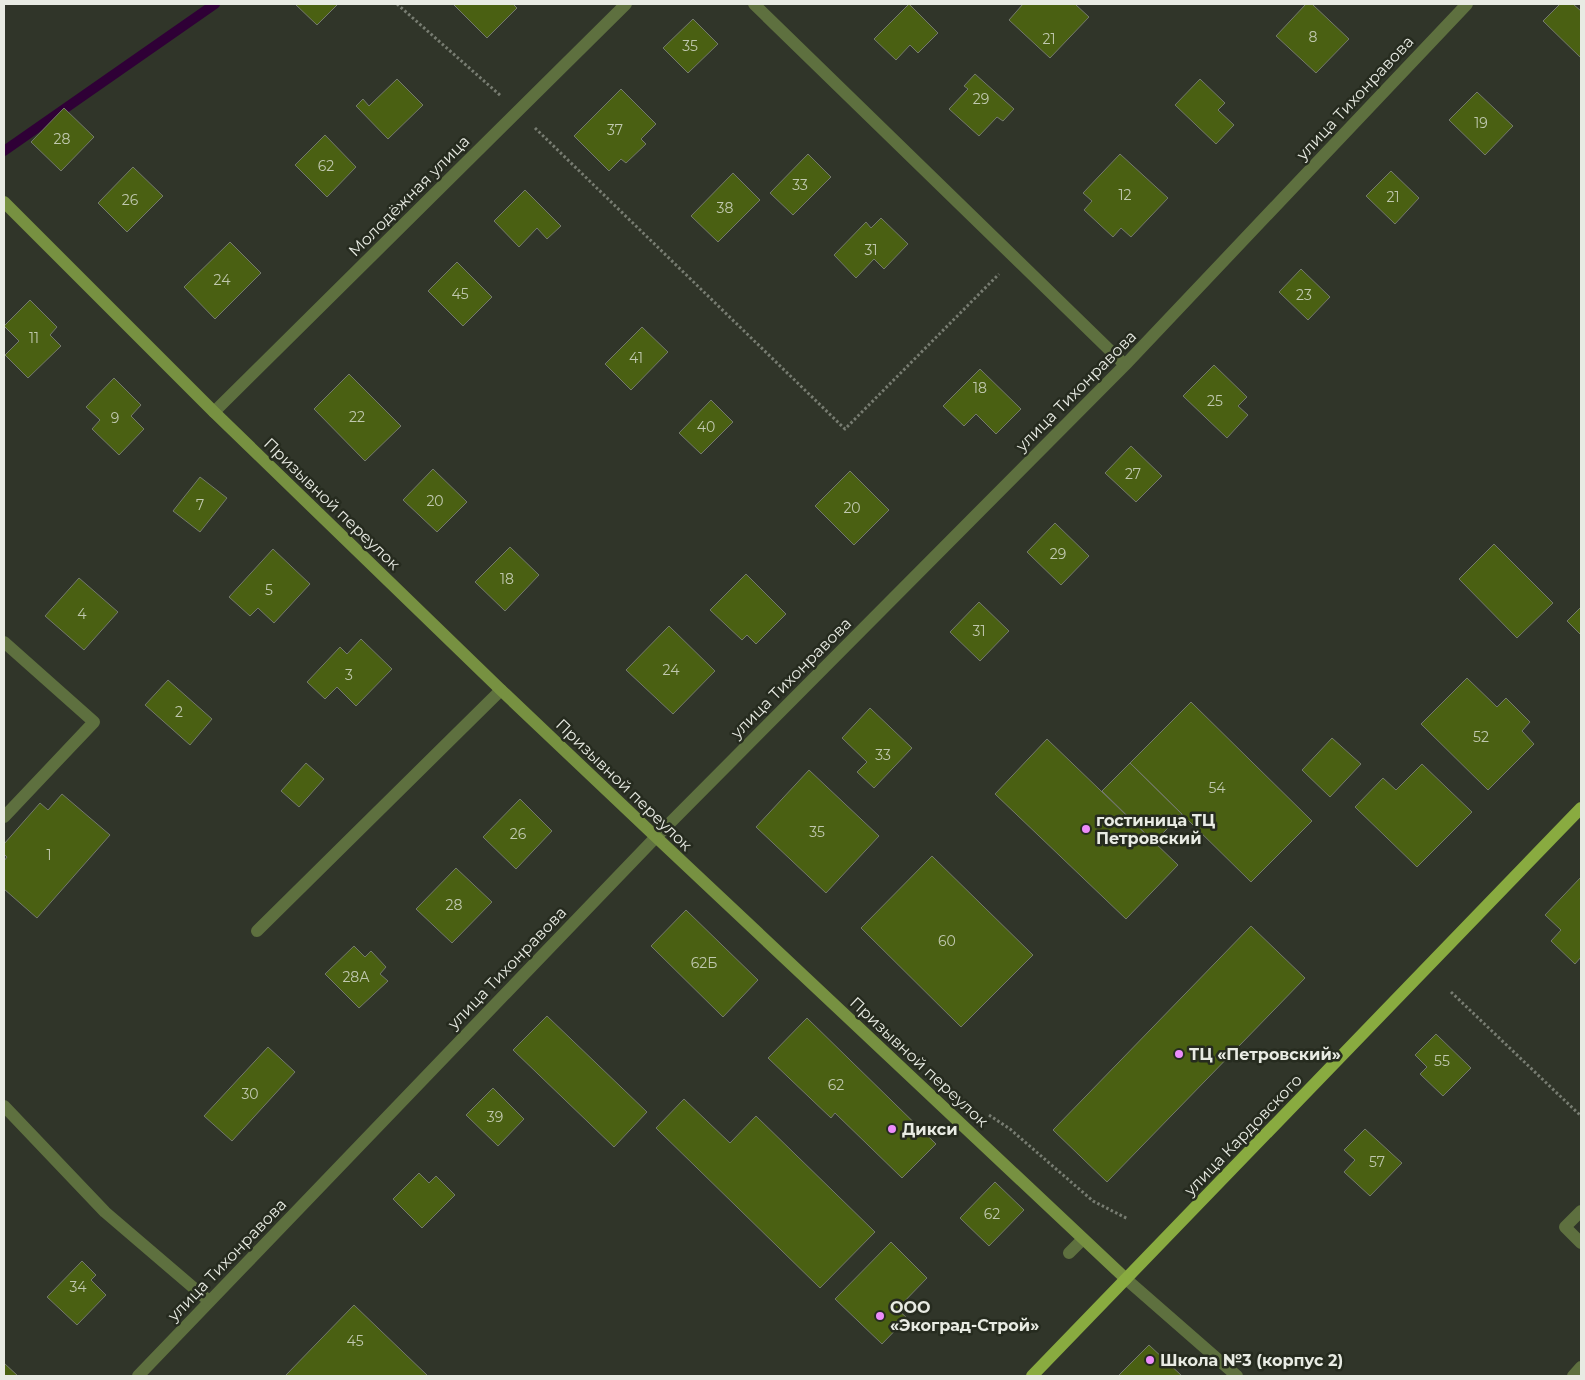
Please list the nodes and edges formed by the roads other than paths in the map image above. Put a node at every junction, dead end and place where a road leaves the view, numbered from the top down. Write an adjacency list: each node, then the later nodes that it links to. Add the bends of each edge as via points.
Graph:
1 (626, 4): 6 (street, Молодёжная улица)
2 (754, 4): 5 (street)
3 (1467, 4): 5 (street, улица Тихонравова)
4 (4, 202): 6 (street, Призывной переулок)
5 (1125, 365): 11 (street, улица Тихонравова)
6 (214, 412): 8 (street, Призывной переулок)
7 (4, 642): 10 (street, via 94,722)
8 (501, 690): 11 (street, Призывной переулок); 12 (street)
9 (1581, 808): 18 (main road, улица Кардовского)
10 (4, 817)
11 (656, 837): 15 (street, Призывной переулок); 19 (street, улица Тихонравова)
12 (257, 931)
13 (4, 1106): 19 (street, via 105,1212)
14 (1581, 1211): 16 (street, via 1565,1227)
15 (1083, 1239): 17 (street); 18 (street, Призывной переулок)
16 (1581, 1243)
17 (1069, 1253)
18 (1126, 1279): 22 (main road, улица Кардовского); 23 (street, Призывной переулок)
19 (209, 1301): 21 (street, улица Тихонравова)
20 (1581, 1367): 24 (street)
21 (138, 1376)
22 (1032, 1376)
23 (1237, 1376)
24 (1573, 1376)

